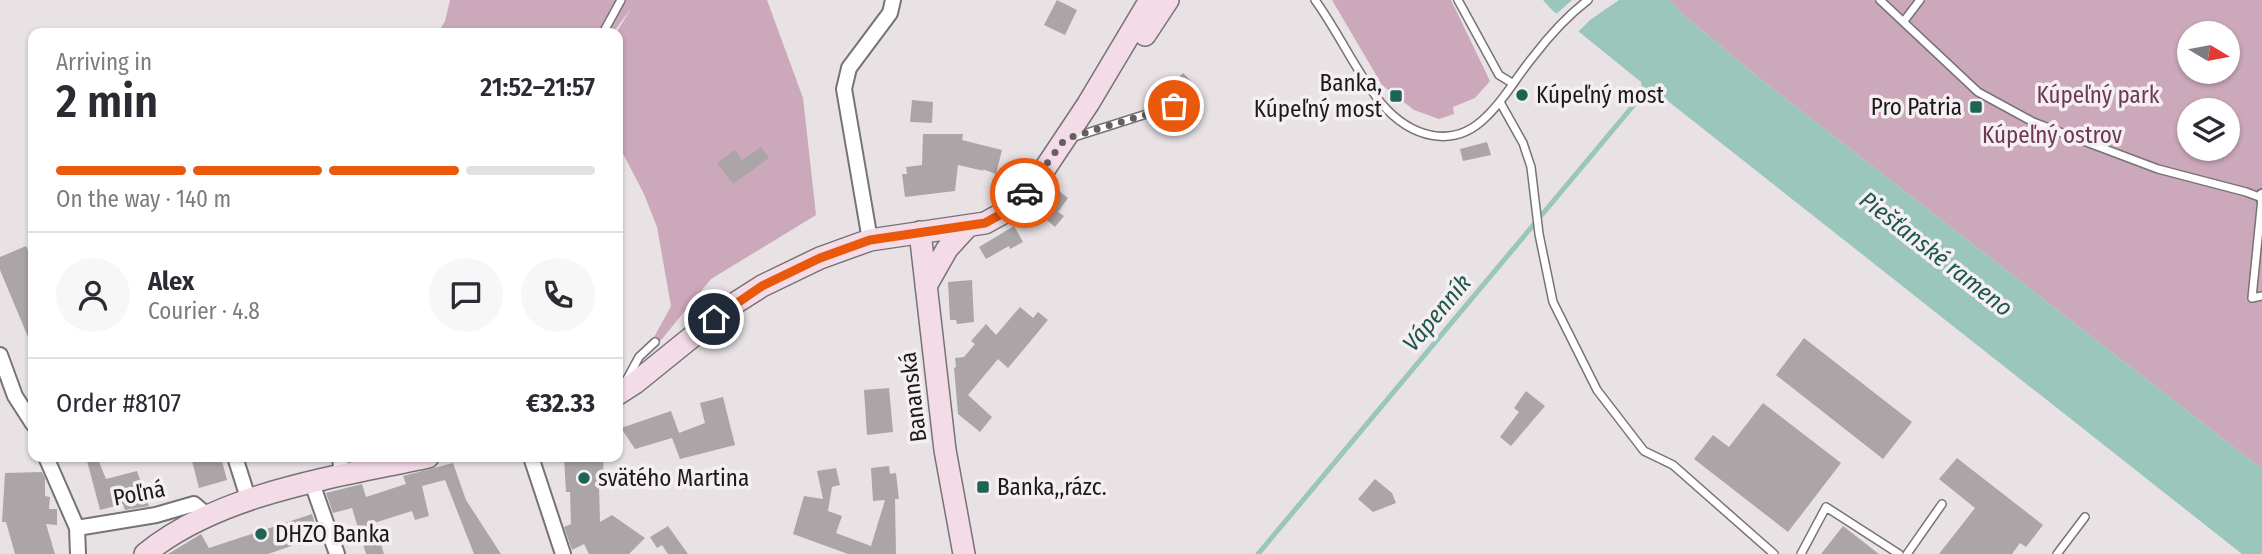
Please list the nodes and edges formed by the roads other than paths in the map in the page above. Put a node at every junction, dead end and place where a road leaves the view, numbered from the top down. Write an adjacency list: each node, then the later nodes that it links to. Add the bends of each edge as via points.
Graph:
1 (621, 0): 11 (lane)
2 (893, 0): 20 (street, via 890,13 849,68 844,89)
3 (1150, 0): 15 (main road)
4 (1168, 0): 15 (main road, via 1132,54)
5 (1315, 0): 14 (lane, via 1381,102 1411,129 1430,135 1459,134 1485,119)
6 (1458, 0): 12 (lane, via 1499,75)
7 (1588, 0): 12 (lane)
8 (1881, 0): 10 (lane)
9 (1920, 0): 10 (lane)
10 (1904, 21): 17 (lane, via 1978,92 2033,122 2158,169)
11 (606, 28)
12 (1512, 83): 14 (lane)
13 (1197, 98): 16 (lane)
14 (1500, 102): 44 (lane, via 1531,167 1553,302 1597,390 1644,451 1673,465)
15 (1088, 104): 16 (main road)
16 (1065, 139): 18 (main road, via 1040,176 1005,212)
17 (2262, 197): 22 (lane, via 2252,298)
18 (968, 226): 19 (main road); 21 (main road, via 947,249)
19 (920, 232): 20 (main road); 21 (main road, Bananská)
20 (870, 240): 26 (main road, via 762,286)
21 (926, 286): 43 (main road, Bananská, via 945,450)
22 (2262, 296)
23 (654, 342): 25 (lane)
24 (0, 355): 27 (street)
25 (623, 385)
26 (623, 391)
27 (28, 416)
28 (48, 462): 38 (street)
29 (237, 462): 34 (street)
30 (380, 462): 32 (main road)
31 (533, 462): 39 (street)
32 (341, 466): 33 (main road)
33 (312, 483): 34 (main road); 42 (street)
34 (249, 502): 36 (main road)
35 (1942, 504): 47 (lane)
36 (207, 514): 38 (street, Poľná, via 194,504); 41 (main road)
37 (2085, 517): 48 (lane)
38 (77, 528): 40 (street)
39 (560, 553)
40 (78, 554)
41 (145, 554)
42 (337, 554)
43 (964, 554)
44 (1774, 554)
45 (1801, 554): 46 (lane, via 1826,507)
46 (1899, 554)
47 (1907, 554)
48 (2057, 554)

